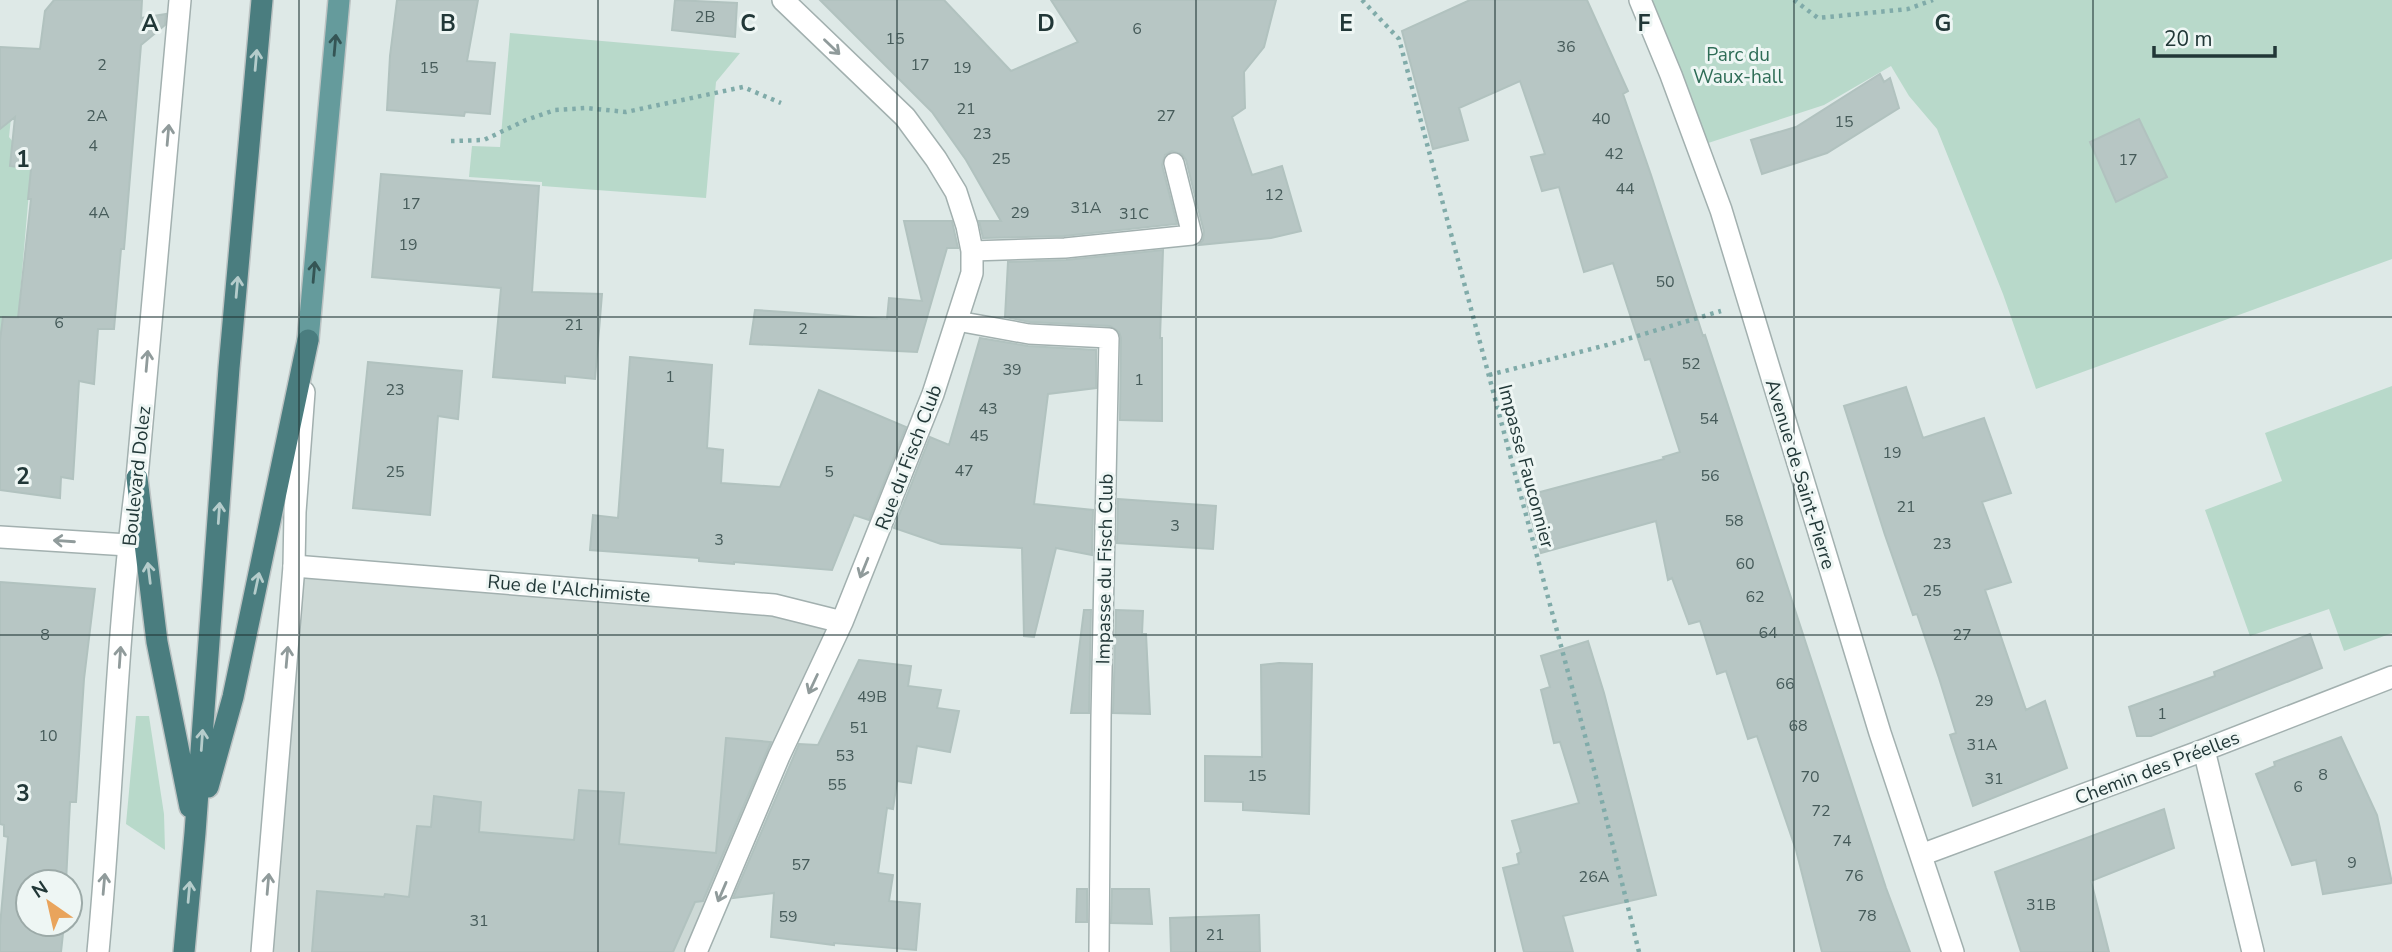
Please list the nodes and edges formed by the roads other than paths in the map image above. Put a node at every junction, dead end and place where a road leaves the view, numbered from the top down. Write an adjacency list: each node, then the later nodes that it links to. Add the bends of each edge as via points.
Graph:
1 (180, 0): 10 (street, Boulevard Dolez, one-way to 1)
2 (262, 0): 17 (highway, one-way to 2)
3 (339, 0): 9 (main road, one-way to 3)
4 (783, 0): 7 (street, Rue du Fisch Club, one-way to 7, via 905,117 956,192)
5 (1640, 0): 18 (street, Avenue de Saint-Pierre, via 1699,146)
6 (1174, 163): 7 (lane, via 1192,235 1065,248)
7 (972, 251): 8 (street, Rue du Fisch Club, via 972,273)
8 (957, 321): 14 (street, Rue du Fisch Club, one-way to 14, via 933,394); 23 (lane, Impasse du Fisch Club, via 1029,334 1109,338)
9 (308, 340): 13 (street); 17 (highway, one-way to 9, via 233,697)
10 (137, 478): 12 (street, Boulevard Dolez); 17 (highway, one-way to 10, via 157,642)
11 (0, 537): 12 (street, one-way to 11)
12 (128, 545): 19 (street, Boulevard Dolez, one-way to 12)
13 (294, 566): 14 (street, Rue de l'Alchimiste, via 774,605); 21 (street, one-way to 13)
14 (842, 622): 22 (street, Rue du Fisch Club, one-way to 22)
15 (2392, 677): 16 (street, Chemin des Préelles)
16 (2204, 750): 18 (street, Chemin des Préelles); 25 (street)
17 (195, 833): 20 (highway, one-way to 17)
18 (1921, 855): 24 (street, Avenue de Saint-Pierre)
19 (98, 952)
20 (184, 952)
21 (262, 952)
22 (696, 952)
23 (1100, 952)
24 (1953, 952)
25 (2253, 952)

